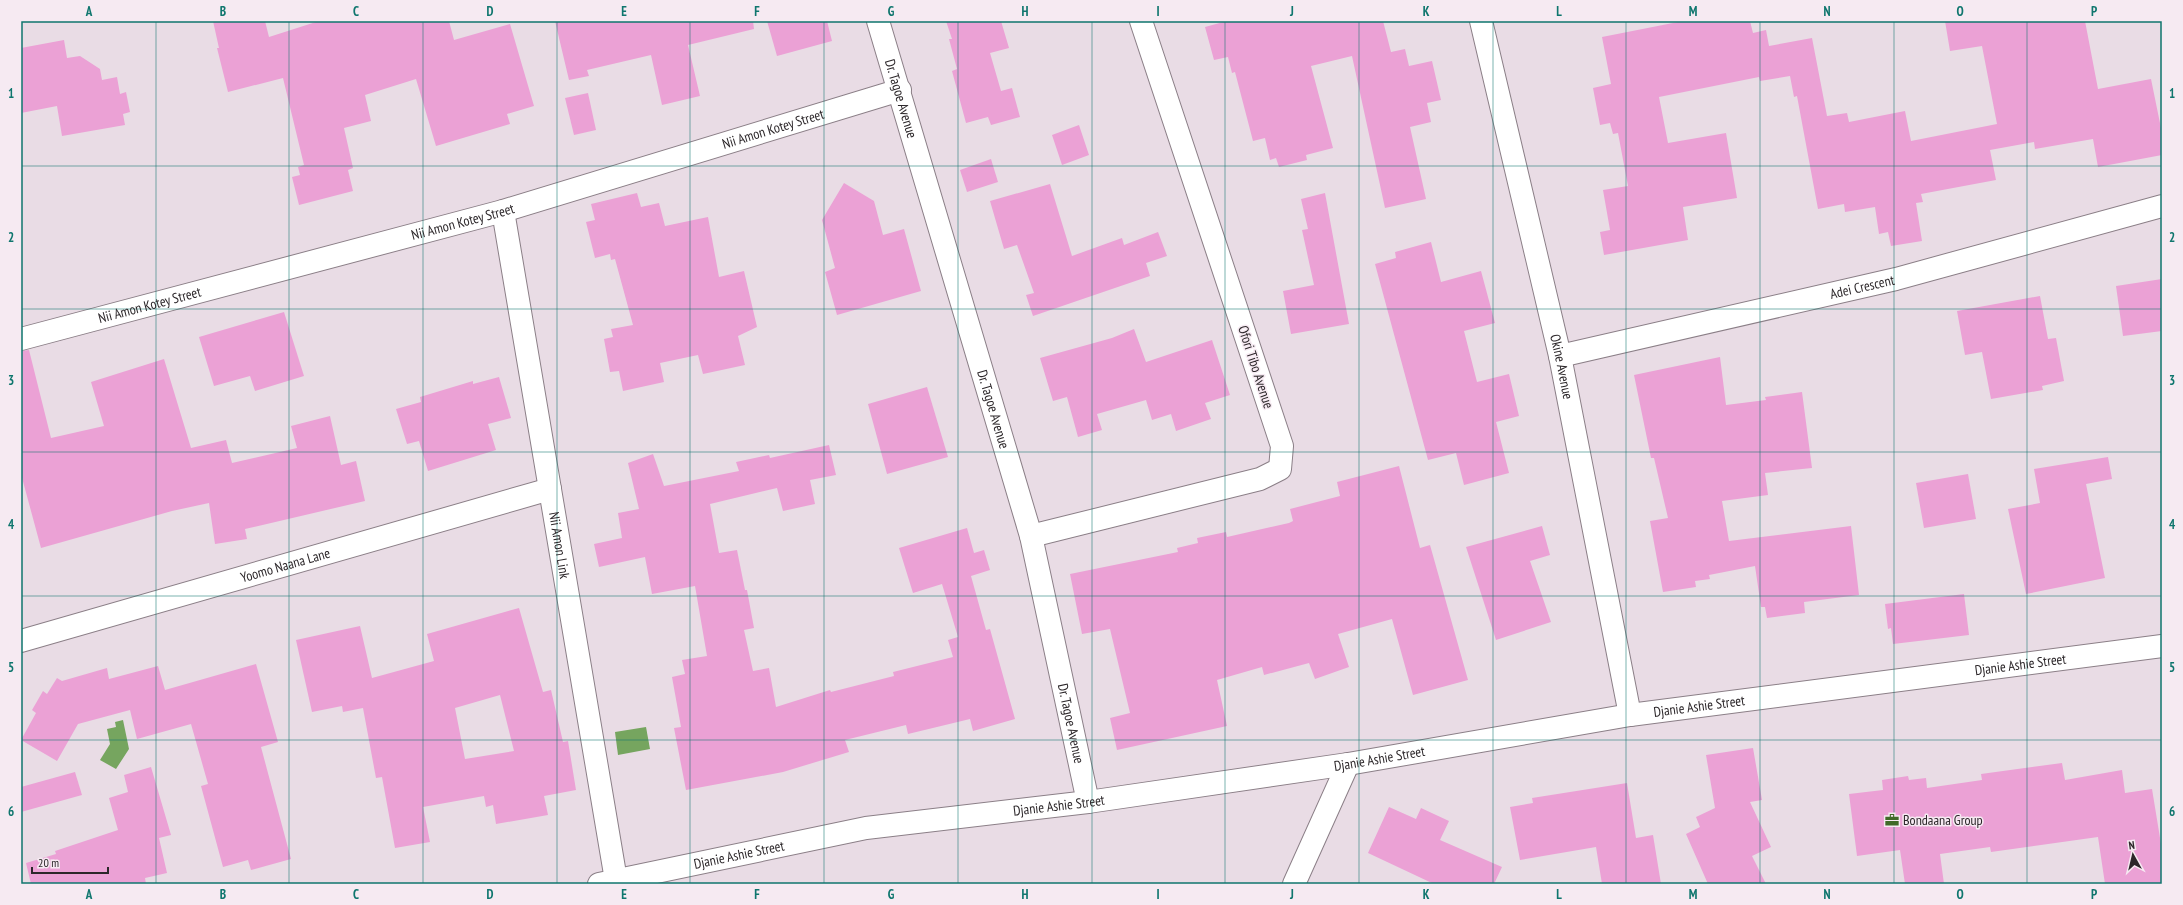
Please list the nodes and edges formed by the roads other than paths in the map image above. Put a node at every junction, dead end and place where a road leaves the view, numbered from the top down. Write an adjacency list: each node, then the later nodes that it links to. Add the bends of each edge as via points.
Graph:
1 (878, 21): 4 (street, Dr. Tagoe Avenue)
2 (1141, 21): 10 (street, Ofori Tibo Avenue, via 1282,446 1280,469 1260,479)
3 (1481, 21): 8 (street, Okine Avenue)
4 (900, 90): 6 (street, Nii Amon Kotey Street); 10 (street, Dr. Tagoe Avenue)
5 (2162, 206): 8 (street, Adei Crescent, via 1896,279)
6 (503, 211): 7 (street, Nii Amon Kotey Street); 9 (street, Nii Amon Link)
7 (21, 339)
8 (1560, 356): 13 (street, Okine Avenue)
9 (550, 489): 11 (street, Yoomo Naana Lane); 16 (street, Nii Amon Link)
10 (1031, 536): 15 (street, Dr. Tagoe Avenue)
11 (21, 642)
12 (2162, 646): 13 (street, Djanie Ashie Street)
13 (1630, 715): 14 (street, Djanie Ashie Street)
14 (1348, 764): 15 (street, Djanie Ashie Street); 17 (street)
15 (1088, 802): 16 (street, Djanie Ashie Street, via 866,828)
16 (607, 882)
17 (1294, 884)

